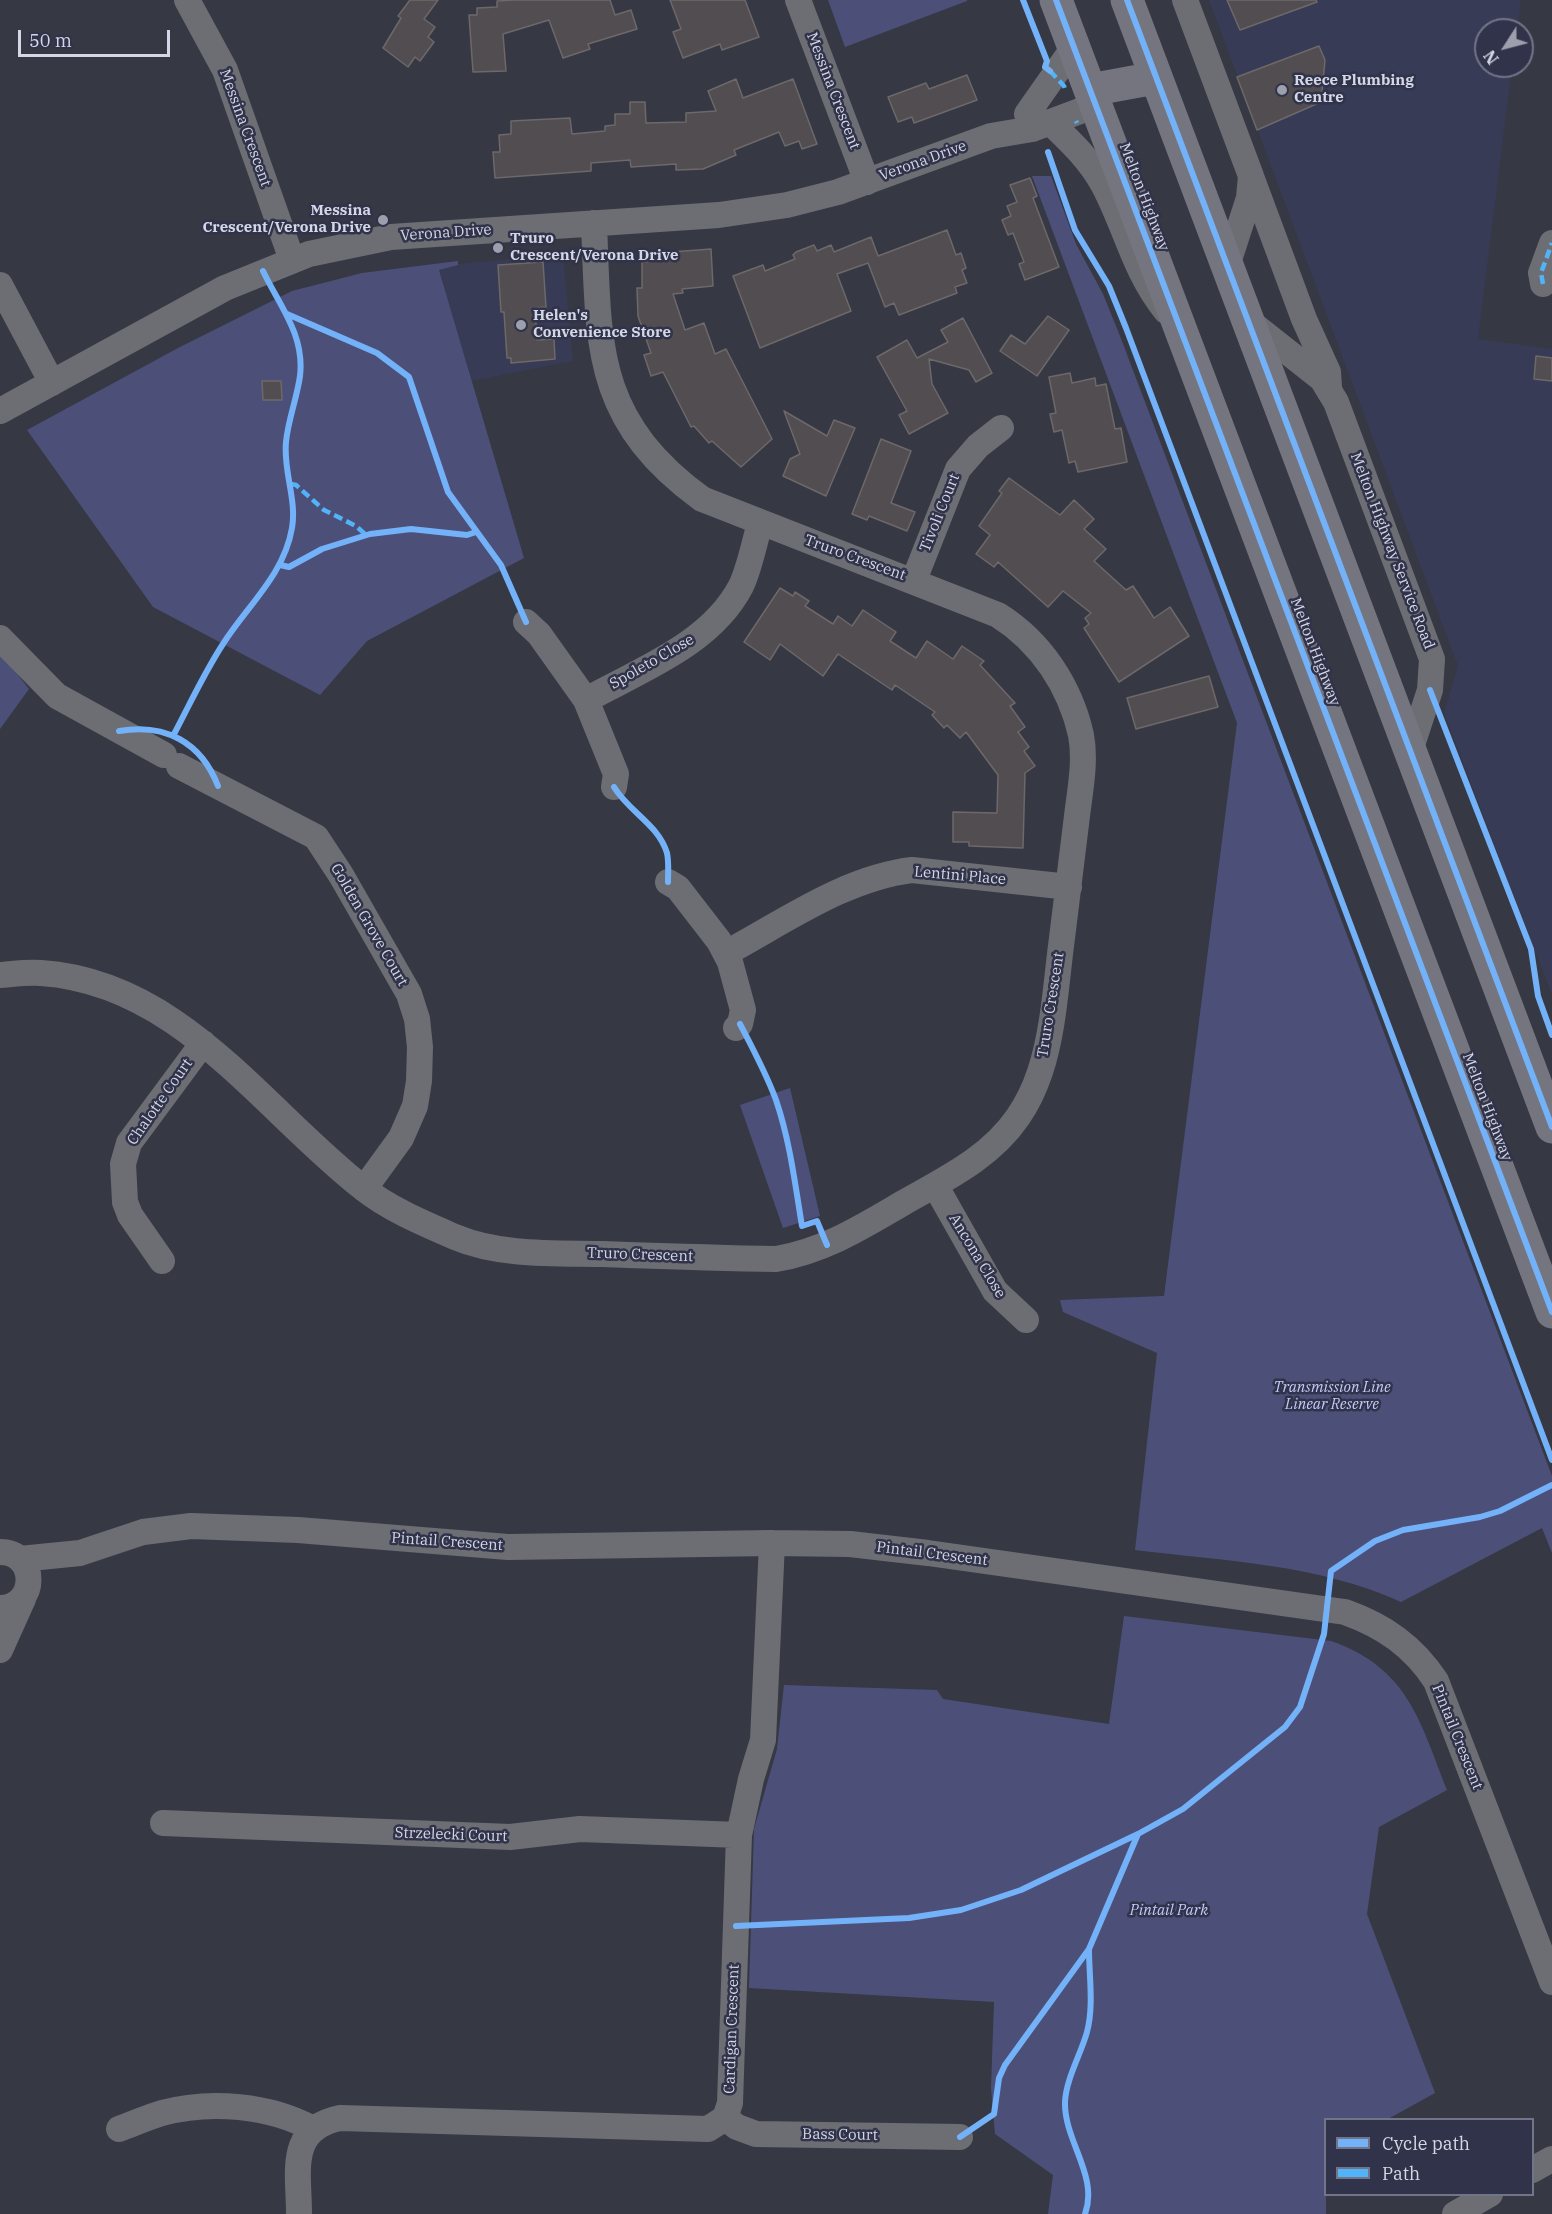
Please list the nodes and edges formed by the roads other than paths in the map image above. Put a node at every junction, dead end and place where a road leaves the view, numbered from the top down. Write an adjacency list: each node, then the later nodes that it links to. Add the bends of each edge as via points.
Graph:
1 (188, 0): 14 (street, Messina Crescent, via 225,70)
2 (798, 0): 11 (street, Messina Crescent)
3 (1056, 0): 6 (highway, Melton Highway)
4 (1127, 0): 7 (highway)
5 (1185, 0): 10 (street, Melton Highway Service Road)
6 (1074, 47): 8 (highway, Melton Highway); 9 (street)
7 (1155, 78): 8 (highway); 15 (highway)
8 (1093, 98): 9 (street, Verona Drive); 19 (highway, Melton Highway)
9 (1039, 118): 11 (street, Verona Drive); 19 (street, via 1071,142 1103,184 1140,274)
10 (1251, 176): 15 (street, Melton Highway Service Road, via 1249,198); 21 (street, Melton Highway Service Road, via 1328,372)
11 (867, 182): 12 (street, Verona Drive, via 756,211)
12 (594, 223): 14 (street, Verona Drive, via 391,237); 24 (street, Truro Crescent, via 599,334 607,373 627,423 653,459 680,483 702,499)
13 (1552, 243): 16 (street, via 1541,273)
14 (292, 260): 20 (street, Verona Drive, via 211,295)
15 (1227, 266): 18 (highway)
16 (1543, 284)
17 (0, 285): 20 (street)
18 (1246, 319): 21 (street, Melton Highway Service Road); 29 (highway)
19 (1182, 333): 41 (highway, Melton Highway)
20 (52, 382): 22 (street, Verona Drive)
21 (1329, 387): 29 (street, Melton Highway Service Road, via 1432,658 1430,690)
22 (0, 411)
23 (1001, 428): 25 (street, Tivoli Court, via 958,469)
24 (760, 524): 25 (street, Truro Crescent); 28 (street, Spoleto Close, via 741,586 712,624 686,645)
25 (914, 580): 32 (street, Truro Crescent, via 998,615 1040,651 1058,675 1077,718 1083,766)
26 (525, 622): 28 (street, via 539,634)
27 (0, 638): 39 (street, Golden Grove Court, via 57,696 308,832 322,845 403,981 420,1032 419,1081 410,1118 401,1138)
28 (586, 700): 30 (street, via 616,774)
29 (1410, 751): 37 (highway)
30 (614, 787)
31 (669, 882): 33 (street, via 678,888)
32 (1069, 887): 33 (street, Lentini Place, via 912,870 897,872 850,887); 38 (street, Truro Crescent, via 1047,1042 1029,1098 994,1147)
33 (726, 953): 35 (street, via 743,1010)
34 (0, 975): 36 (street, Truro Crescent, via 39,973 114,989 160,1011)
35 (736, 1028)
36 (203, 1043): 39 (street, Truro Crescent); 40 (street, Chalotte Court, via 129,1143 123,1164 125,1202 130,1215)
37 (1552, 1127)
38 (935, 1185): 39 (street, Truro Crescent, via 839,1240 776,1259 500,1249 439,1230); 42 (street, Ancona Close, via 995,1291)
39 (364, 1189)
40 (162, 1261)
41 (1552, 1312)
42 (1028, 1322)
43 (772, 1543): 45 (street, Pintail Crescent, via 508,1547 200,1526 143,1532); 49 (street, Cardigan Crescent, via 763,1740); 50 (street, Pintail Crescent, via 886,1547 1269,1600 1345,1612 1385,1630 1426,1666 1446,1701)
44 (8, 1552): 45 (street, Pintail Crescent); 46 (street, via 29,1573)
45 (80, 1553): 46 (street, Pintail Crescent)
46 (17, 1599): 47 (street)
47 (0, 1650)
48 (163, 1823): 49 (street, Strzelecki Court, via 510,1837 580,1829)
49 (739, 1835): 51 (street, Cardigan Crescent, via 730,2103)
50 (1552, 1982)
51 (725, 2118): 53 (street, via 708,2129 340,2118); 54 (street, Bass Court, via 756,2134)
52 (119, 2129): 53 (street, via 164,2113 205,2107 282,2114)
53 (313, 2129): 58 (street, via 299,2149)
54 (960, 2137)
55 (1552, 2159): 56 (street)
56 (1534, 2169)
57 (1486, 2196): 59 (street)
58 (299, 2214)
59 (1455, 2214)

